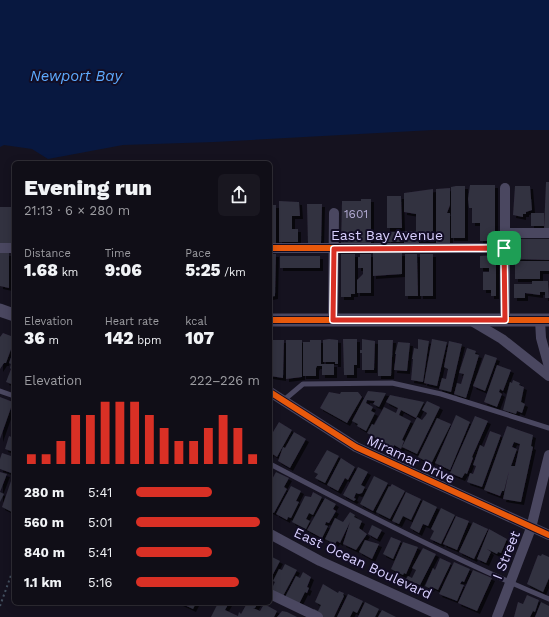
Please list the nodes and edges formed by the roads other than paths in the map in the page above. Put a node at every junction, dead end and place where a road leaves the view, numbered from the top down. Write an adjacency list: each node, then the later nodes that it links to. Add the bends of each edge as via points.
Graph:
1 (505, 188): 4 (street)
2 (334, 213): 9 (street)
3 (549, 232): 4 (street)
4 (504, 233): 8 (street)
5 (0, 248): 6 (street)
6 (12, 248)
7 (272, 248): 9 (street, East Bay Avenue)
8 (504, 248): 9 (street, East Bay Avenue); 15 (street)
9 (334, 249): 13 (street)
10 (0, 310): 11 (street)
11 (12, 314)
12 (272, 320): 13 (street)
13 (333, 320): 14 (street)
14 (470, 320): 15 (street); 18 (street, via 502,338)
15 (505, 320): 16 (street)
16 (545, 320): 17 (street, via 540,338)
17 (549, 367)
18 (549, 376)
19 (0, 391): 21 (lane)
20 (272, 393): 22 (street, Miramar Drive)
21 (12, 395)
22 (284, 400): 23 (lane, via 303,384 392,383 441,394); 27 (street, Miramar Drive, via 356,447)
23 (549, 428)
24 (549, 455): 26 (street, I Street)
25 (272, 465): 30 (lane, via 380,522)
26 (546, 477): 27 (street, I Street)
27 (532, 528): 29 (street, Miramar Drive); 30 (street, I Street)
28 (272, 535): 34 (street, East Ocean Boulevard, via 320,561)
29 (549, 535)
30 (510, 583): 32 (lane); 35 (street, I Street)
31 (272, 595): 33 (street)
32 (549, 599)
33 (318, 617)
34 (444, 617)
35 (497, 617)

